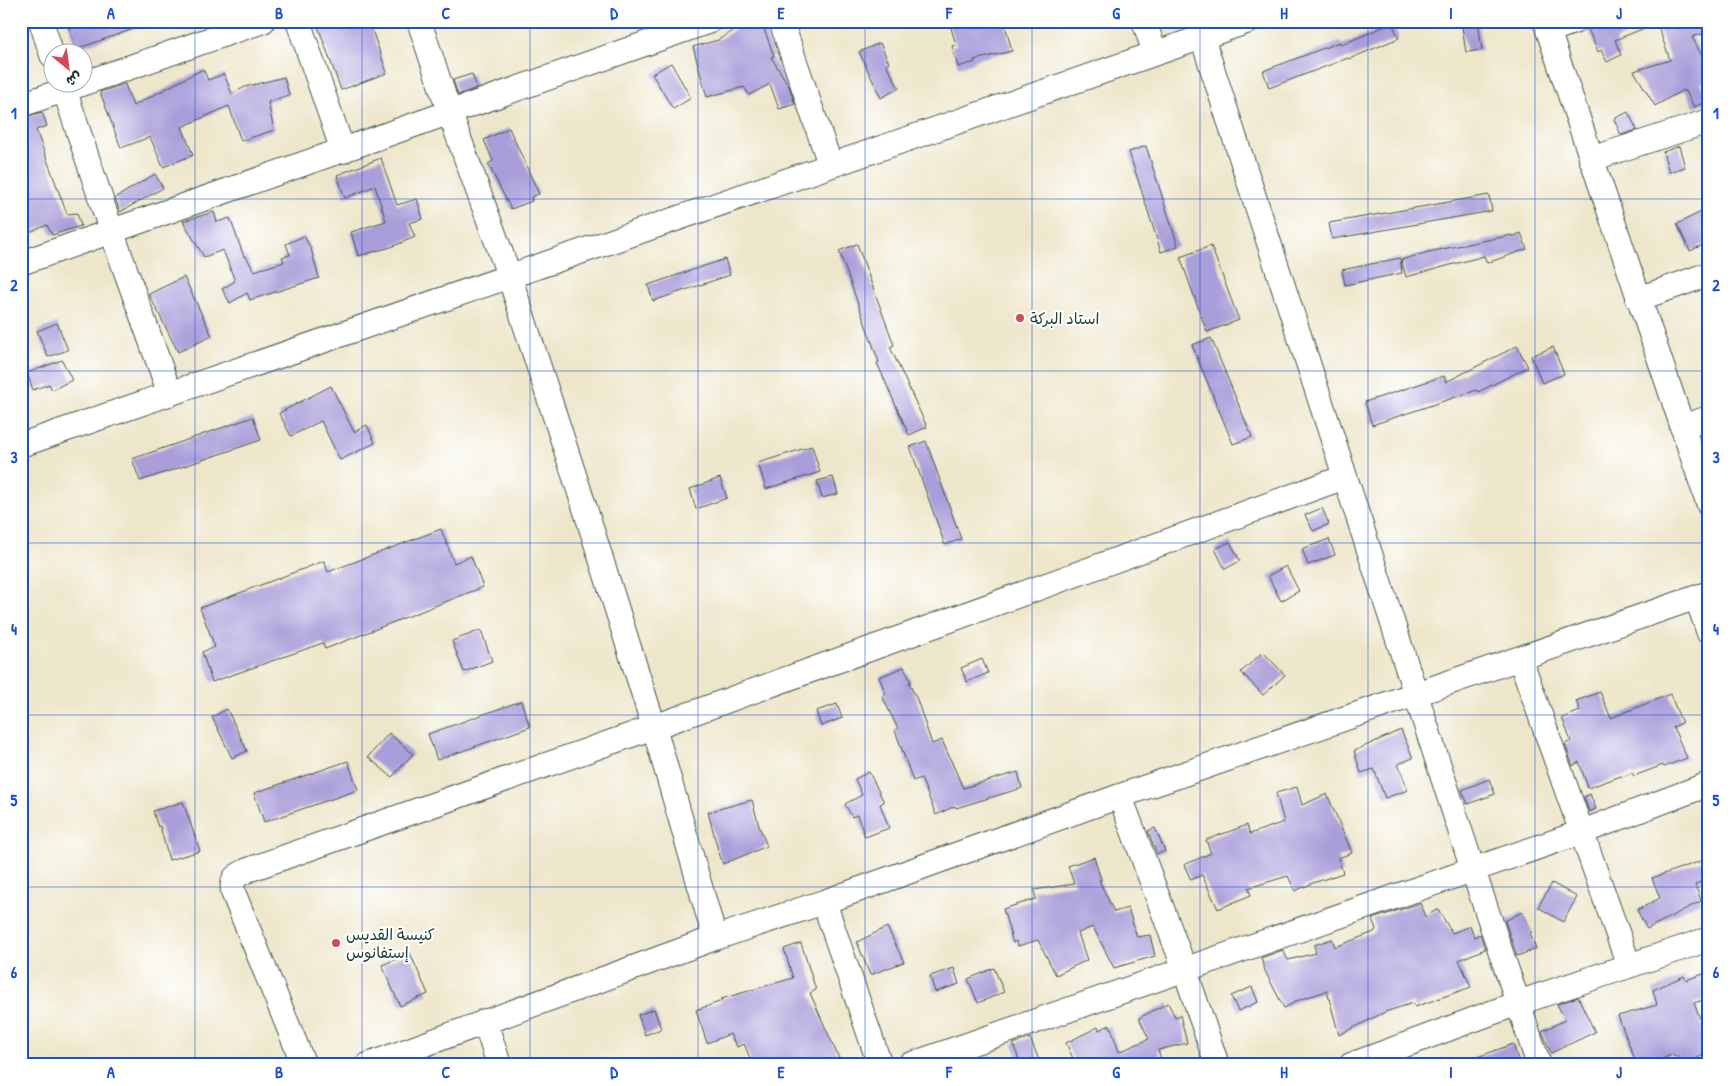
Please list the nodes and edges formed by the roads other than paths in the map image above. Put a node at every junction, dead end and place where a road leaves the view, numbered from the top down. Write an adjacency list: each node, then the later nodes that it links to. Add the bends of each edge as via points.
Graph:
1 (41, 21): 12 (street)
2 (263, 21): 14 (street)
3 (298, 21): 20 (street)
4 (419, 21): 18 (street)
5 (710, 21): 18 (street)
6 (781, 21): 22 (street)
7 (1144, 21): 13 (street)
8 (1249, 21): 11 (street)
9 (1576, 21): 10 (street)
10 (1546, 26): 21 (street)
11 (1202, 37): 13 (street); 32 (street)
12 (48, 42)
13 (1155, 53): 22 (street)
14 (92, 77)
15 (50, 92): 17 (street)
16 (65, 92): 23 (street)
17 (21, 105)
18 (450, 114): 20 (street); 26 (street)
19 (1709, 121): 21 (street)
20 (343, 151): 23 (street)
21 (1591, 159): 27 (street)
22 (830, 164): 26 (street)
23 (111, 230): 24 (street); 28 (street)
24 (21, 263)
25 (1709, 274): 27 (street)
26 (508, 276): 28 (street); 38 (street)
27 (1638, 299): 30 (street)
28 (170, 394): 31 (street)
29 (1709, 418): 30 (street)
30 (1682, 427): 33 (street)
31 (21, 445)
32 (1345, 477): 37 (street); 38 (street)
33 (1709, 505)
34 (1703, 596): 35 (street); 36 (street)
35 (1709, 633)
36 (1520, 658): 37 (street); 41 (street)
37 (1416, 693): 40 (street); 42 (street)
38 (654, 727): 44 (street); 50 (street, via 235,877 233,892)
39 (1709, 784): 41 (street)
40 (1120, 796): 43 (street); 47 (street)
41 (1582, 832): 42 (street); 46 (street)
42 (1473, 870): 47 (street); 48 (street)
43 (824, 902): 44 (street); 53 (street)
44 (715, 938): 49 (street)
45 (1709, 940): 46 (street)
46 (1629, 966): 48 (street)
47 (1185, 970): 54 (street); 55 (street)
48 (1518, 1003): 56 (street); 57 (street)
49 (485, 1021): 51 (street); 52 (street)
50 (304, 1065)
51 (368, 1065)
52 (499, 1065)
53 (880, 1065)
54 (909, 1065)
55 (1217, 1065)
56 (1351, 1065)
57 (1539, 1065)

